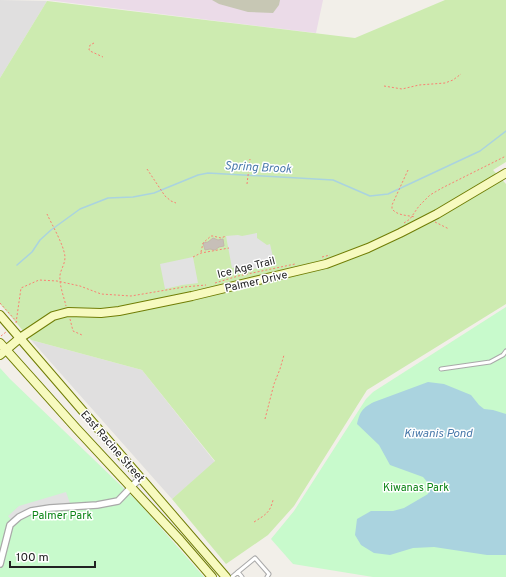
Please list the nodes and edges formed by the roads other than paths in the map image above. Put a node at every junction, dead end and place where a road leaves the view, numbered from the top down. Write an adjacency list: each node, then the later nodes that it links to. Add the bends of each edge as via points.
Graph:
1 (506, 173): 3 (main road, Palmer Drive, via 400,233 326,264 119,312 68,312 53,316)
2 (0, 315): 3 (main road, East Racine Street, via 14,325)
3 (20, 338): 6 (main road, Palmer Drive); 8 (main road, East Racine Street)
4 (0, 343): 6 (main road, East Racine Street)
5 (506, 350): 7 (lane, via 503,355 490,362)
6 (3, 352): 9 (main road, East Racine Street)
7 (441, 369)
8 (140, 478): 9 (street); 13 (main road, East Racine Street)
9 (132, 487): 10 (street, via 118,501 31,511 18,517 10,525); 12 (main road, East Racine Street)
10 (0, 564)
11 (238, 572): 14 (lane); 15 (lane); 16 (lane, via 255,558 269,574)
12 (212, 577)
13 (226, 577)
14 (232, 577)
15 (242, 577)
16 (267, 577)

